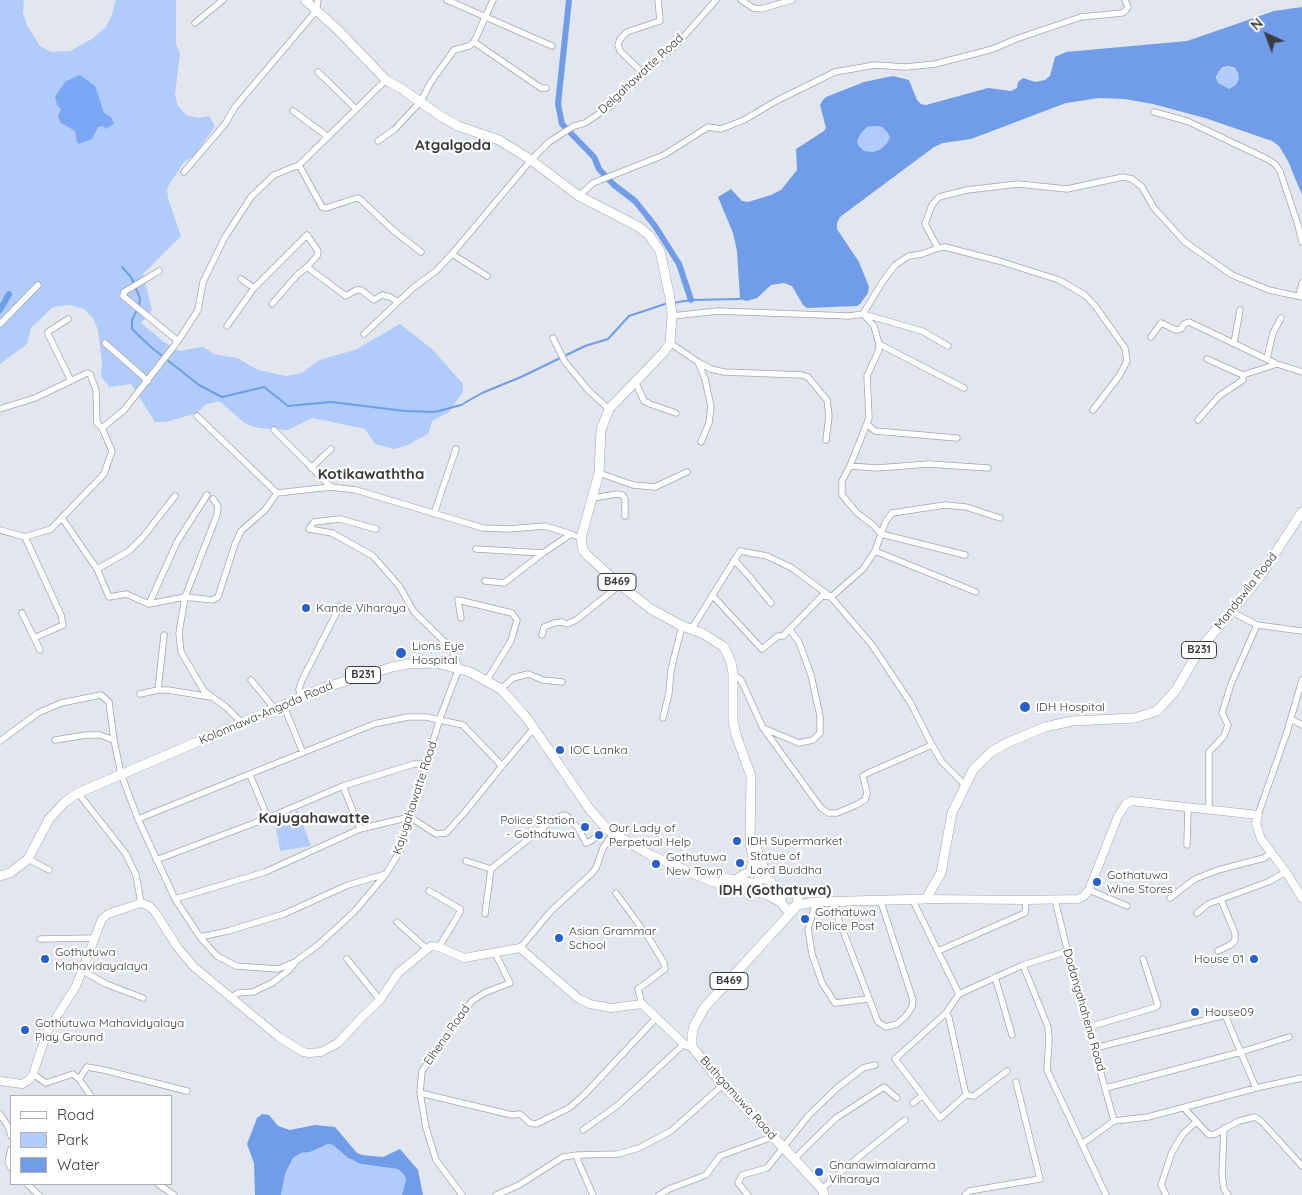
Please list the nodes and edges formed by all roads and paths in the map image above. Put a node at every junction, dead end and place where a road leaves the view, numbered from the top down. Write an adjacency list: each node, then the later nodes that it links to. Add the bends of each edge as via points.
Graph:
1 (223, 0): 13 (street)
2 (305, 0): 11 (main road)
3 (318, 0): 11 (street)
4 (448, 0): 12 (street)
5 (493, 0): 12 (street)
6 (658, 0): 17 (street, via 660,21 627,32 618,45 620,51)
7 (716, 0): 17 (street, Delgahawatte Road, via 678,43)
8 (741, 0): 9 (street, via 761,9)
9 (792, 0)
10 (1125, 0): 29 (street, via 1128,7 1122,13 1081,17 993,49 935,64 905,67 874,65 834,72 744,120 722,129 708,127 664,156 593,184)
11 (316, 11): 18 (main road); 28 (street)
12 (485, 16): 14 (street); 15 (street)
13 (195, 23)
14 (474, 42): 19 (street, via 541,88); 20 (street, via 454,50)
15 (552, 46)
16 (318, 72): 21 (street)
17 (643, 73): 26 (street, Delgahawatte Road, via 612,104 585,124 574,126 549,142)
18 (386, 80): 20 (main road); 21 (street)
19 (546, 88)
20 (421, 101): 25 (street, via 395,129); 26 (main road, via 458,126 499,140)
21 (356, 109): 24 (street)
22 (293, 110): 24 (street)
23 (1154, 112): 30 (street, via 1187,121 1274,164 1280,171)
24 (327, 136): 27 (street)
25 (378, 141)
26 (531, 160): 29 (main road); 33 (street, Delgahawatte Road)
27 (298, 165): 32 (street, via 322,207 360,199); 54 (street, via 274,175 241,211 203,282 198,310)
28 (184, 172)
29 (580, 196): 44 (main road, via 649,235 660,251)
30 (1302, 242)
31 (938, 248): 41 (street, via 925,224 939,196 1018,184 1067,189 1123,177 1142,187 1154,208 1185,242 1232,275 1269,290); 46 (street, via 909,256 895,265); 72 (street, via 954,249 1059,280 1096,306 1125,348 1127,361)
32 (421, 252)
33 (452, 254): 36 (street); 42 (street, Delgahawatte Road)
34 (307, 267): 40 (street, via 318,256 318,251 307,235); 42 (street, via 346,296 361,290 374,300 382,295); 43 (street)
35 (159, 271): 54 (street, via 124,292 123,296)
36 (487, 276)
37 (241, 279): 40 (street)
38 (1302, 283): 41 (street)
39 (38, 286): 49 (street)
40 (254, 288): 50 (street)
41 (1301, 296)
42 (398, 302): 51 (street, Delgahawatte Road)
43 (272, 304)
44 (671, 307): 46 (street, via 849,316); 56 (main road)
45 (1240, 310): 57 (street)
46 (864, 314): 58 (street, via 874,326); 59 (street, via 922,331)
47 (1281, 318): 60 (street)
48 (68, 319): 66 (street, via 48,334)
49 (0, 324)
50 (227, 326)
51 (364, 334)
52 (1151, 336): 57 (street, via 1160,323 1176,330 1189,322)
53 (553, 338): 71 (street, via 565,362)
54 (178, 341): 67 (street)
55 (106, 342): 67 (street)
56 (670, 343): 62 (street); 68 (main road)
57 (1234, 343): 60 (street)
58 (879, 344): 69 (street); 76 (street, via 867,376)
59 (948, 346)
60 (1267, 358): 63 (street)
61 (1207, 359): 65 (street)
62 (698, 362): 80 (street, via 724,372 802,374 808,377 827,400); 81 (street, via 706,379 710,407 709,423)
63 (1277, 364): 64 (street); 65 (street)
64 (1302, 372)
65 (1243, 375): 75 (street, via 1243,380 1219,396)
66 (71, 381): 70 (street, via 35,398); 77 (street, via 90,374 96,390 96,423)
67 (148, 381): 77 (street, via 124,410)
68 (635, 381): 71 (main road); 73 (street, via 644,401)
69 (964, 388)
70 (0, 409)
71 (608, 409): 87 (main road, via 601,430)
72 (1093, 410)
73 (676, 413)
74 (197, 416): 90 (street)
75 (1198, 420)
76 (867, 424): 79 (street, via 875,431); 84 (street)
77 (102, 428): 98 (street, via 112,451 104,474)
78 (274, 430): 85 (street)
79 (957, 438)
80 (826, 440)
81 (702, 442)
82 (331, 449): 85 (street)
83 (456, 449): 96 (street)
84 (850, 466): 86 (street, via 877,468 929,464); 103 (street, via 842,481 842,495)
85 (311, 468): 89 (street)
86 (988, 468)
87 (599, 472): 88 (street, via 633,485 655,487); 93 (main road)
88 (686, 472)
89 (331, 487): 90 (street); 96 (street, via 356,490)
90 (277, 493): 116 (street, via 265,510 241,531 218,597 214,600)
91 (207, 495): 119 (street, via 177,542)
92 (175, 496): 111 (street, via 129,551)
93 (593, 498): 97 (street, via 622,495); 105 (main road)
94 (213, 499): 116 (street, via 218,506 217,515)
95 (1302, 512): 121 (main road, Mandawila Road / B231, via 1259,578)
96 (434, 514): 102 (street, via 483,528 544,526)
97 (625, 516)
98 (62, 518): 104 (street, via 51,529); 111 (street)
99 (1000, 518): 103 (street, via 966,507 945,505 892,513)
100 (376, 529): 132 (street, via 340,519 314,522 309,529 332,533 373,556 400,587 414,612 452,649)
101 (0, 530): 104 (street)
102 (571, 534): 105 (street); 108 (street)
103 (881, 534): 107 (street); 109 (street)
104 (25, 537): 130 (street, via 63,625)
105 (581, 538): 113 (main road, B469, via 586,555)
106 (476, 549): 108 (street)
107 (875, 551): 114 (street); 117 (street, via 863,569)
108 (543, 553): 112 (street, via 504,583)
109 (965, 555)
110 (734, 560): 115 (street); 117 (street, via 740,551 768,556 792,568); 118 (street)
111 (97, 569): 119 (street, via 109,597 126,594)
112 (485, 581)
113 (620, 585): 125 (main road, B469, via 651,609); 128 (street, via 576,620 544,627)
114 (976, 592)
115 (712, 595): 125 (street); 126 (street, via 762,649)
116 (184, 596): 119 (street); 141 (street, via 179,633 181,652 204,692)
117 (831, 597): 126 (street, via 822,596); 155 (street, via 877,653 910,702)
118 (772, 603)
119 (149, 604)
120 (340, 606): 142 (street, via 302,680)
121 (1232, 612): 124 (street); 161 (main road, Mandawila Road / B231, via 1200,649 1176,690 1157,711 1135,718 1072,721 1045,727 991,752 973,770)
122 (22, 613): 130 (street)
123 (461, 618): 135 (street, via 458,600 512,613 517,620 512,641)
124 (1257, 625): 127 (street); 165 (street, via 1222,714 1228,724 1224,736 1209,752)
125 (686, 628): 133 (main road, B469, via 724,647); 146 (street, via 671,670)
126 (790, 630): 151 (street, via 800,642 811,675 820,716 820,733 813,740 799,743)
127 (1302, 631)
128 (542, 635)
129 (164, 636): 139 (street)
130 (34, 638): 131 (street)
131 (40, 650)
132 (459, 668): 135 (main road, Kolonnawa-Angoda Road / B231); 142 (main road, Kolonnawa-Angoda Road / B231, via 436,663 408,664); 145 (street, Kajugahawatte Road)
133 (733, 674): 151 (street, via 741,680); 172 (main road, B469, via 733,721 751,776)
134 (252, 680): 144 (street)
135 (487, 680): 138 (main road, Kolonnawa-Angoda Road / B231)
136 (1302, 680): 147 (street)
137 (562, 682): 138 (street, via 528,674 513,678)
138 (501, 689): 150 (main road, Kolonnawa-Angoda Road / B231)
139 (158, 690): 140 (street); 141 (street)
140 (140, 694)
141 (213, 697): 148 (street)
142 (300, 697): 143 (main road, Kolonnawa-Angoda Road / B231)
143 (283, 704): 144 (main road, Kolonnawa-Angoda Road / B231); 156 (street)
144 (274, 708): 148 (main road, Kolonnawa-Angoda Road / B231)
145 (440, 718): 156 (street, via 408,717 374,724); 157 (street, Kajugahawatte Road); 158 (street, via 463,725)
146 (663, 718)
147 (1291, 719): 149 (street); 166 (street)
148 (241, 722): 159 (main road, Kolonnawa-Angoda Road / B231)
149 (1302, 725)
150 (534, 728): 158 (street); 171 (main road, Kolonnawa-Angoda Road / B231)
151 (763, 728): 155 (street, via 821,808 828,813 837,813 865,800 867,793 863,776)
152 (55, 740): 153 (street, via 86,735)
153 (114, 740): 154 (street, Kajugahawatte Road, via 109,702 101,695 62,703 38,713); 159 (street, Kajugahawatte Road)
154 (0, 741)
155 (932, 745): 161 (street, via 942,762)
156 (303, 753): 160 (street)
157 (427, 764): 162 (street, via 414,764); 167 (street, Kajugahawatte Road)
158 (502, 766): 167 (street, via 446,833 436,834)
159 (121, 774): 163 (main road, Kolonnawa-Angoda Road / B231); 169 (street, Kajugahawatte Road)
160 (250, 775): 168 (street); 169 (street)
161 (964, 785): 197 (main road, Mandawila Road / B231, via 952,813 940,873)
162 (343, 786): 168 (street); 170 (street)
163 (78, 793): 176 (main road, Kolonnawa-Angoda Road / B231, via 49,818); 201 (street, via 126,854 136,875)
164 (1188, 808): 165 (street); 173 (street); 188 (street, via 1131,801 1126,804 1118,816)
165 (1209, 809): 166 (street)
166 (1258, 815): 174 (street, via 1256,823 1261,839)
167 (410, 817): 170 (street); 182 (street, Kajugahawatte Road, via 400,851)
168 (268, 818): 177 (street)
169 (138, 819): 177 (street, Kajugahawatte Road)
170 (360, 829): 194 (street, via 265,872)
171 (609, 831): 179 (street, via 586,843 568,817 555,818); 184 (main road, Kolonnawa-Angoda Road / B231, via 650,855); 215 (street, via 596,868 551,911)
172 (751, 834): 175 (main road, B469); 186 (main road, B469)
173 (1186, 845)
174 (1271, 853): 181 (street); 192 (street, via 1195,879)
175 (753, 858): 185 (street, via 750,871); 187 (main road, B469)
176 (28, 859): 180 (street); 183 (main road, Kolonnawa-Angoda Road / B231)
177 (156, 860): 194 (street, Kajugahawatte Road)
178 (466, 861): 179 (street)
179 (490, 869): 208 (street)
180 (50, 870)
181 (1286, 872): 193 (street); 200 (street)
182 (386, 874): 211 (street, via 348,885 284,914); 223 (street, Kajugahawatte Road, via 354,912)
183 (0, 876)
184 (701, 876): 185 (main road, Kolonnawa-Angoda Road / B231); 187 (main road, Kolonnawa-Angoda Road / B231, via 711,881)
185 (734, 880): 187 (main road, Kolonnawa-Angoda Road / B231)
186 (770, 881): 187 (main road, via 763,878); 187 (main road, via 773,888 770,892); 190 (main road)
187 (760, 888): 204 (main road, B231)
188 (1089, 890): 199 (street, via 1078,898); 206 (street)
189 (429, 891): 214 (street, via 460,910)
190 (792, 892): 202 (main road); 204 (main road, via 781,897); 205 (main road, via 799,901)
191 (616, 893): 232 (street, via 664,963 665,969 638,989)
192 (1170, 898)
193 (1302, 898)
194 (174, 899): 211 (street, Kajugahawatte Road)
195 (880, 899): 196 (main road); 203 (main road); 230 (street, via 911,992 912,1007 897,1024 886,1027 878,1022)
196 (912, 899): 197 (main road); 217 (street)
197 (926, 899): 198 (street)
198 (1026, 900): 199 (street); 217 (street, via 1024,913)
199 (1055, 900): 218 (street, Dodangahahena Road)
200 (1221, 900): 207 (street, via 1208,904); 219 (street, via 1235,940)
201 (141, 902): 212 (street, via 108,914 102,919); 229 (street, via 155,912 194,967)
202 (816, 902): 203 (main road); 205 (main road); 230 (street, via 808,929 822,983 835,1003)
203 (832, 902): 230 (street)
204 (781, 904): 205 (main road, via 786,909); 210 (main road)
205 (797, 906): 210 (main road, Buthgamuwa Road / B469)
206 (1127, 906)
207 (1197, 913)
208 (485, 914)
209 (396, 922): 216 (street)
210 (778, 927): 238 (main road, Buthgamuwa Road / B469, via 704,1008)
211 (200, 937): 223 (street, Kajugahawatte Road, via 217,956 236,966 278,969)
212 (94, 938): 213 (street); 225 (street)
213 (40, 939)
214 (439, 947): 216 (street); 220 (street, via 464,958)
215 (520, 948): 220 (street); 232 (street, via 579,999 611,1008)
216 (427, 949): 231 (street, via 398,974)
217 (938, 950): 227 (street)
218 (1068, 951): 224 (street); 235 (street, Dodangahahena Road)
219 (1218, 952)
220 (495, 953): 252 (street, Elhena Road, via 510,982 484,993 463,1010 422,1071)
221 (347, 959): 231 (street)
222 (1143, 959): 235 (street, via 1158,1005)
223 (295, 962): 229 (street, via 272,983)
224 (1023, 965): 226 (street); 267 (street, via 1048,1027 1047,1070)
225 (83, 971): 228 (street); 243 (street, via 47,1032)
226 (995, 978): 227 (street); 236 (street)
227 (958, 994): 233 (street)
228 (143, 998)
229 (230, 998): 231 (street, via 279,1037 309,1053 321,1052 338,1043)
230 (868, 999)
231 (380, 1000)
232 (642, 1004): 234 (street)
233 (946, 1014): 254 (street, via 895,1059); 255 (street)
234 (656, 1018): 238 (street); 252 (street, via 584,1095 569,1108 536,1124 520,1114 512,1115)
235 (1090, 1027): 239 (street, Dodangahahena Road)
236 (1012, 1035)
237 (1289, 1037): 240 (street)
238 (688, 1045): 248 (main road, Buthgamuwa Road); 264 (street, via 618,1105)
239 (1095, 1048): 240 (street, via 1225,1015); 249 (street, Dodangahahena Road)
240 (1241, 1052): 249 (street); 250 (street)
241 (875, 1064): 268 (street, via 863,1068 837,1088 808,1116)
242 (1008, 1071): 255 (street, via 974,1096)
243 (34, 1074): 245 (street, via 46,1082 73,1074); 246 (street, via 22,1084)
244 (1302, 1078): 250 (street)
245 (79, 1079): 251 (street, via 86,1067); 253 (street)
246 (0, 1081)
247 (1016, 1082): 284 (street, via 1040,1179 969,1191)
248 (723, 1085): 266 (main road, Buthgamuwa Road); 270 (street, via 671,1131 639,1148 618,1154)
249 (1106, 1088): 261 (street, Dodangahahena Road)
250 (1256, 1088): 258 (street)
251 (187, 1091)
252 (420, 1093): 279 (street, Elhena Road, via 436,1160)
253 (90, 1095)
254 (923, 1095): 255 (street, via 940,1118); 257 (street)
255 (966, 1095)
256 (897, 1098): 271 (street, via 884,1087 836,1118)
257 (913, 1104)
258 (1184, 1108): 261 (street); 262 (street)
259 (0, 1114): 265 (street)
260 (904, 1120): 276 (street, via 850,1164)
261 (1114, 1121): 267 (street)
262 (1196, 1122): 263 (street, via 1209,1135); 286 (street, via 1183,1134 1172,1152 1161,1185)
263 (1224, 1128): 273 (street, via 1255,1117); 287 (street, via 1222,1176)
264 (583, 1130)
265 (10, 1132)
266 (772, 1137): 268 (main road, Buthgamuwa Road); 282 (street, via 720,1156 706,1175)
267 (1082, 1144): 285 (street)
268 (784, 1148): 271 (main road, Buthgamuwa Road); 283 (street, via 768,1168 742,1176 738,1183)
269 (10, 1153): 272 (street)
270 (577, 1155): 280 (street, via 563,1157); 281 (street)
271 (794, 1159): 276 (main road, Buthgamuwa Road)
272 (10, 1166)
273 (1302, 1166)
274 (29, 1185): 277 (street)
275 (159, 1185): 278 (street)
276 (823, 1192)
277 (39, 1195)
278 (174, 1195)
279 (462, 1195)
280 (496, 1195)
281 (593, 1195)
282 (658, 1195)
283 (748, 1195)
284 (965, 1195)
285 (1106, 1195)
286 (1166, 1195)
287 (1228, 1195)

